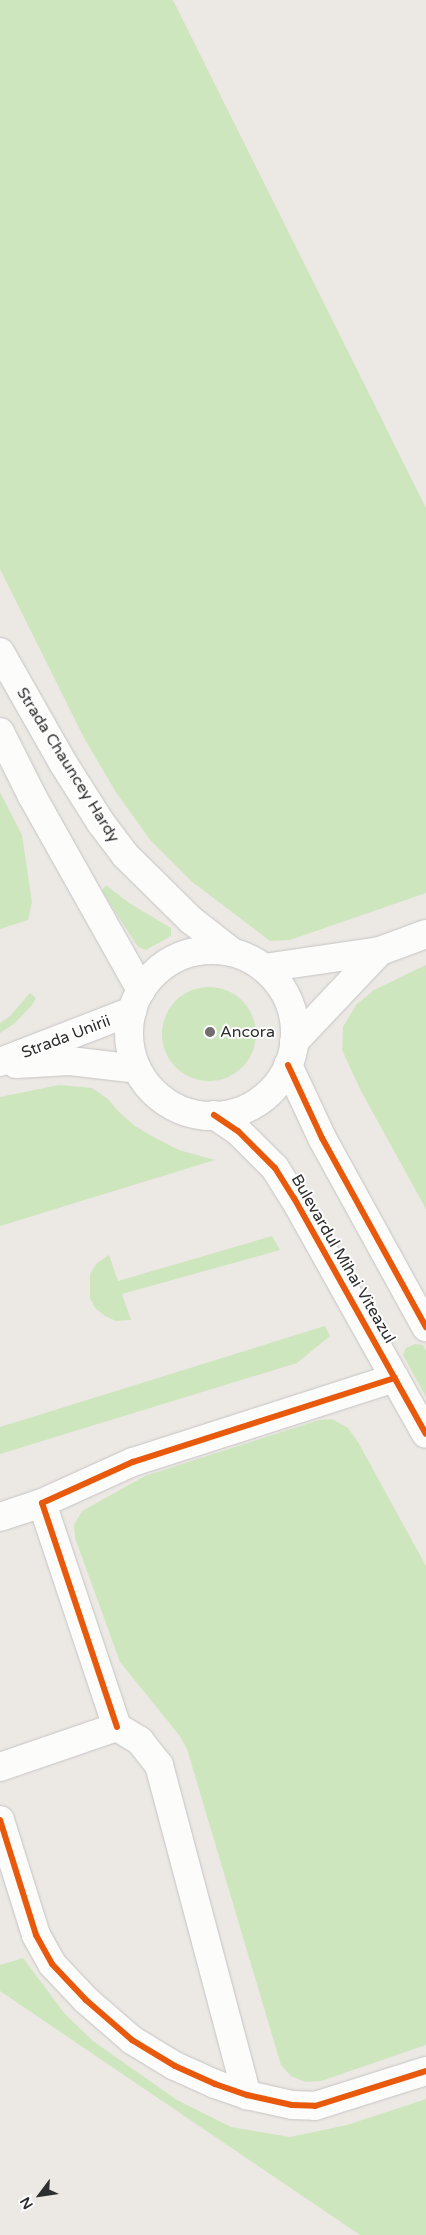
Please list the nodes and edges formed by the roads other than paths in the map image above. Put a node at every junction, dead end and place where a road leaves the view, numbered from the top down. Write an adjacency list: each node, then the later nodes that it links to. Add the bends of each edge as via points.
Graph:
1 (0, 652): 5 (street, Strada Chauncey Hardy, via 63,763 125,855 192,920)
2 (0, 732): 7 (street)
3 (426, 934): 4 (street)
4 (380, 951): 6 (street); 8 (street)
5 (232, 952): 6 (street); 7 (street, via 209,950 180,956 155,971)
6 (264, 968): 8 (street, via 280,985 293,1018)
7 (136, 1000): 9 (street, Strada Unirii); 10 (street, via 129,1035)
8 (291, 1053): 11 (street, via 276,1085 259,1101 237,1111); 12 (street, via 322,1138)
9 (0, 1064): 10 (street, Strada Unirii, via 70,1061)
10 (137, 1069): 11 (street, via 151,1088 169,1103 190,1113)
11 (214, 1116): 13 (street, Bulevardul Mihai Viteazul, via 238,1131 275,1168)
12 (426, 1327)
13 (395, 1378): 14 (street, Bulevardul Mihai Viteazul); 15 (street, via 133,1462)
14 (426, 1434)
15 (42, 1503): 16 (street); 17 (street)
16 (0, 1517)
17 (117, 1728): 18 (street); 21 (street, via 140,1741 159,1765)
18 (0, 1767)
19 (0, 1820): 21 (street, via 36,1935 52,1964 86,2000 132,2040 175,2066)
20 (426, 2071): 21 (street, via 315,2106 286,2104)
21 (247, 2095)

